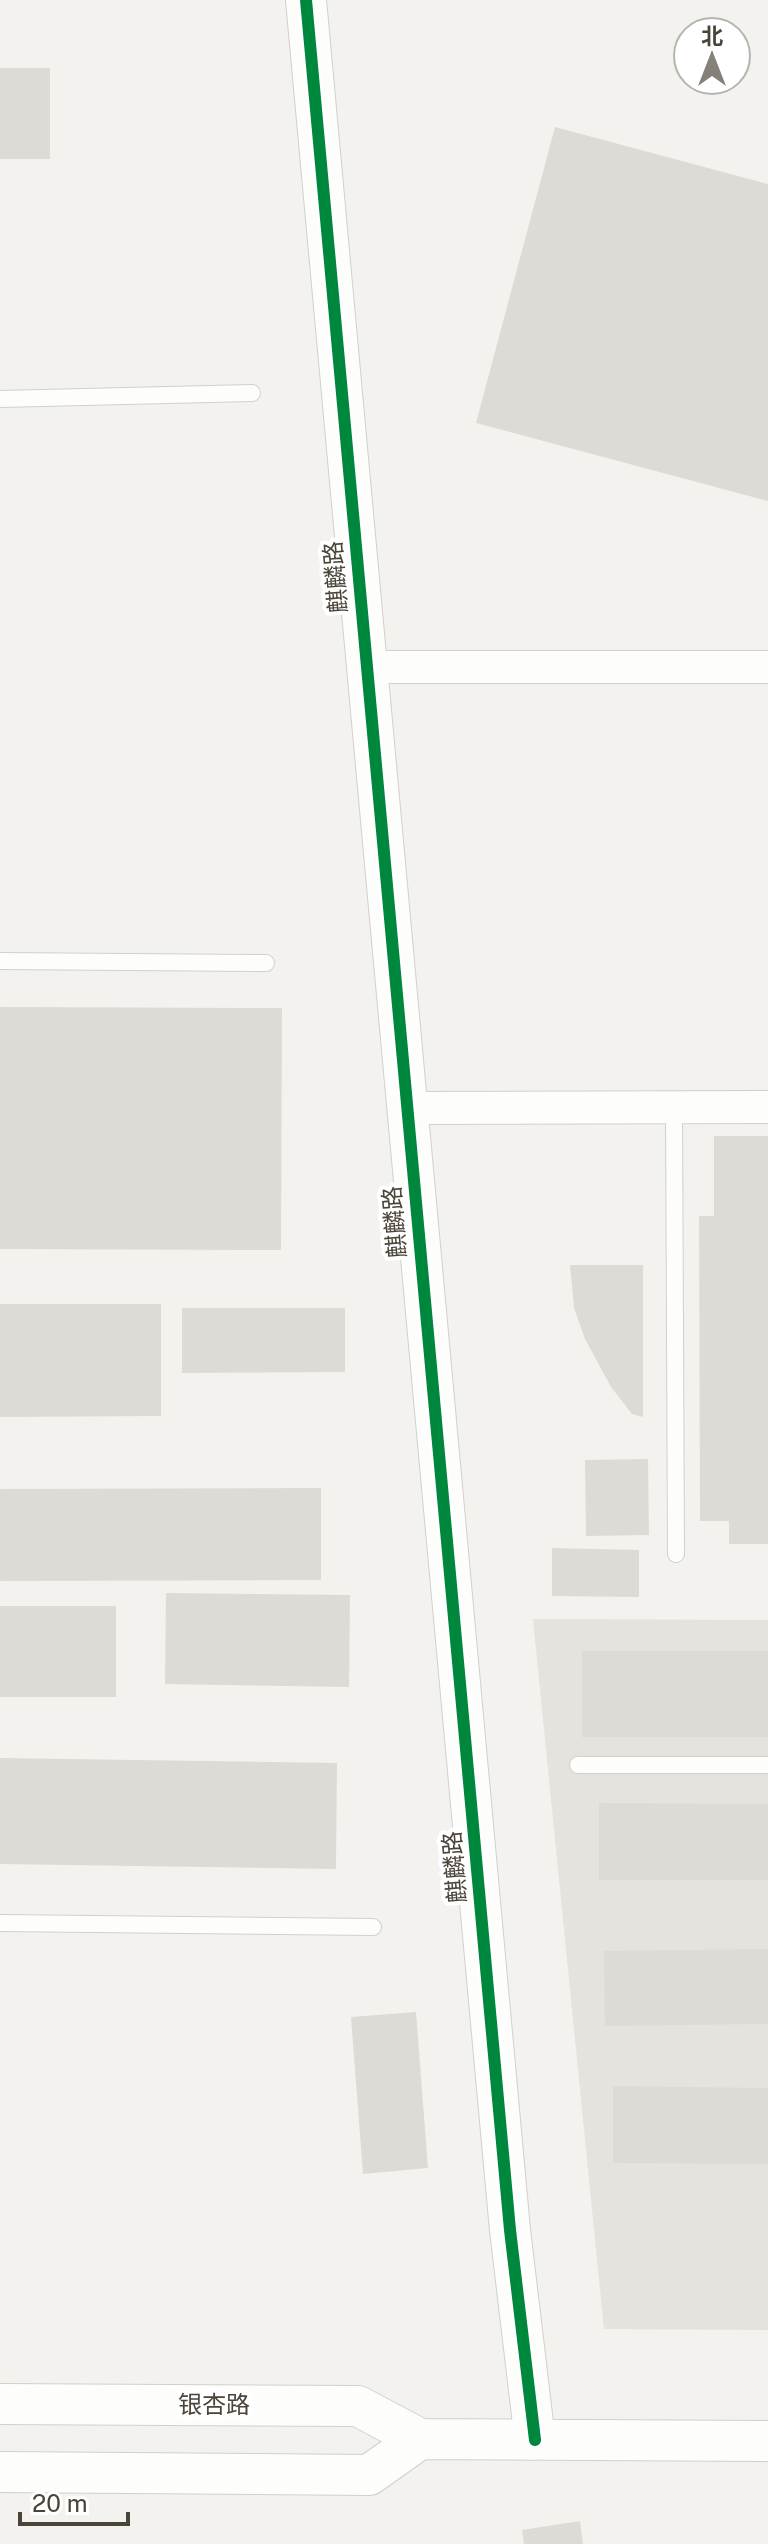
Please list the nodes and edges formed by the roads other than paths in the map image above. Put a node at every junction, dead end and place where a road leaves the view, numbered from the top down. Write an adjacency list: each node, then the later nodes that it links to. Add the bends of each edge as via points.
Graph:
1 (306, 0): 4 (street, 麒麟路)
2 (252, 393): 3 (lane)
3 (0, 399)
4 (367, 667): 5 (street); 9 (street, 麒麟路)
5 (768, 667)
6 (0, 961): 7 (lane)
7 (266, 963)
8 (768, 1107): 10 (street)
9 (407, 1108): 10 (street); 18 (street, 麒麟路, via 510,2230)
10 (674, 1108): 11 (lane)
11 (676, 1554)
12 (578, 1765): 13 (lane)
13 (768, 1765)
14 (0, 1923): 15 (lane)
15 (373, 1927)
16 (0, 2404): 17 (street, 银杏路, via 358,2406)
17 (420, 2439): 18 (street, 银杏路); 20 (street, via 369,2475)
18 (535, 2440): 19 (street, 银杏路)
19 (768, 2441)
20 (0, 2472)

